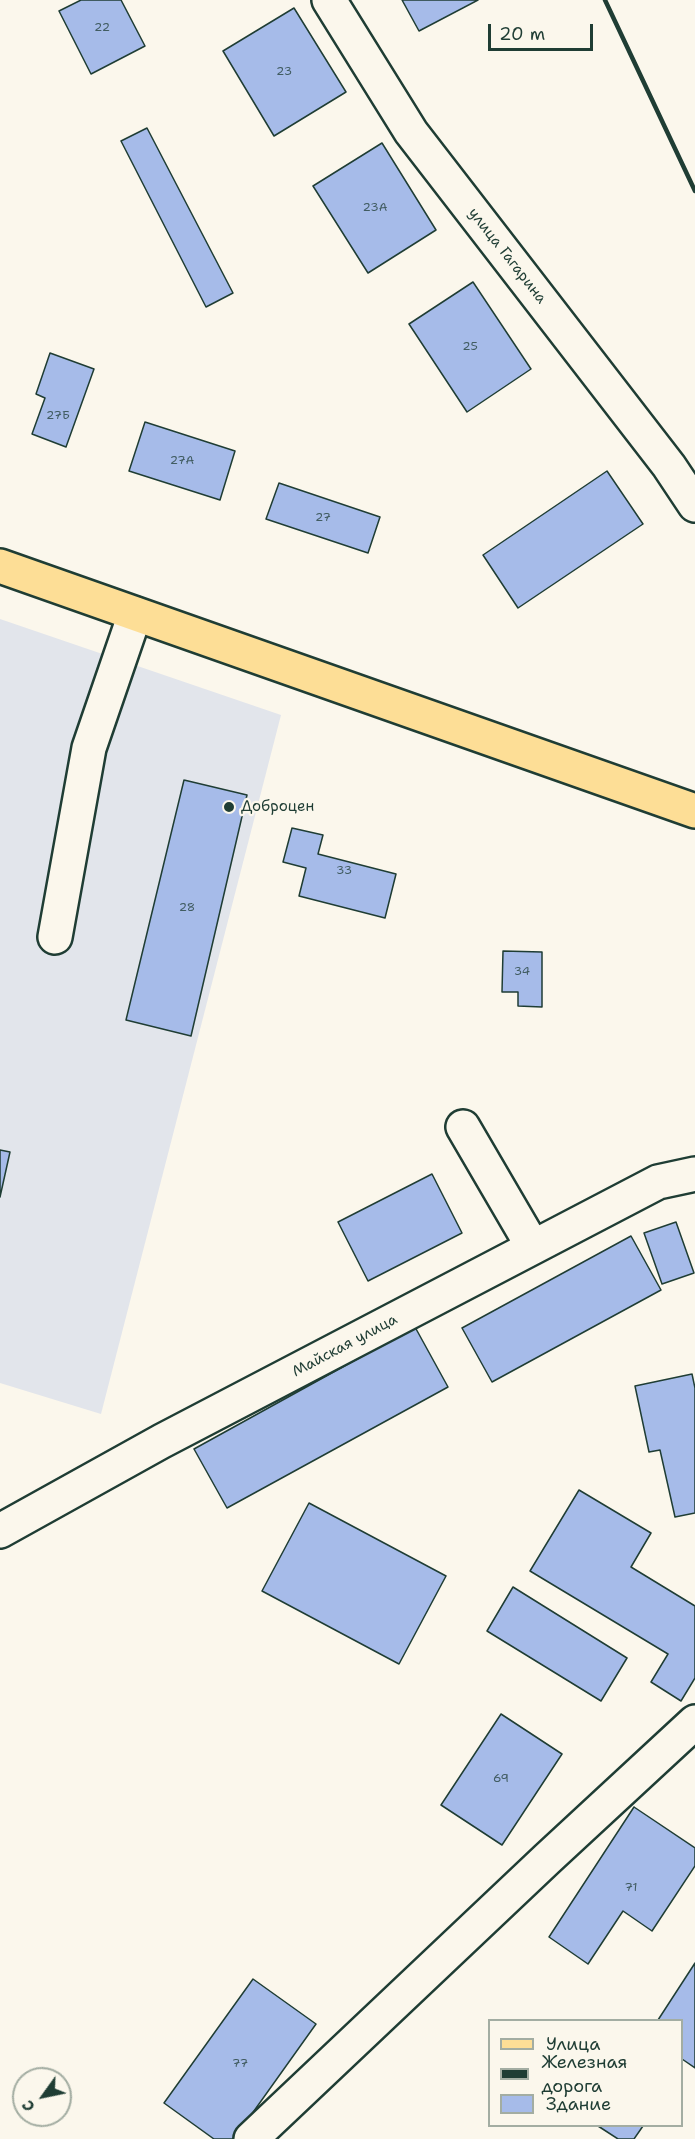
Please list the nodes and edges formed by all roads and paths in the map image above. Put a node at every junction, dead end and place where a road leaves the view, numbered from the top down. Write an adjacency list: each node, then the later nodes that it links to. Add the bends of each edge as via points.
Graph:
1 (329, 0): 2 (street, улица Гагарина, via 411,132)
2 (695, 505)
3 (0, 566): 4 (main road)
4 (135, 614): 5 (main road); 6 (street, via 89,748)
5 (695, 811)
6 (55, 937)
7 (463, 1128): 9 (street)
8 (695, 1174): 9 (street, Майская улица, via 658,1182)
9 (533, 1248): 10 (street, Майская улица, via 162,1441)
10 (0, 1531)
11 (695, 1722): 12 (street)
12 (251, 2139)

